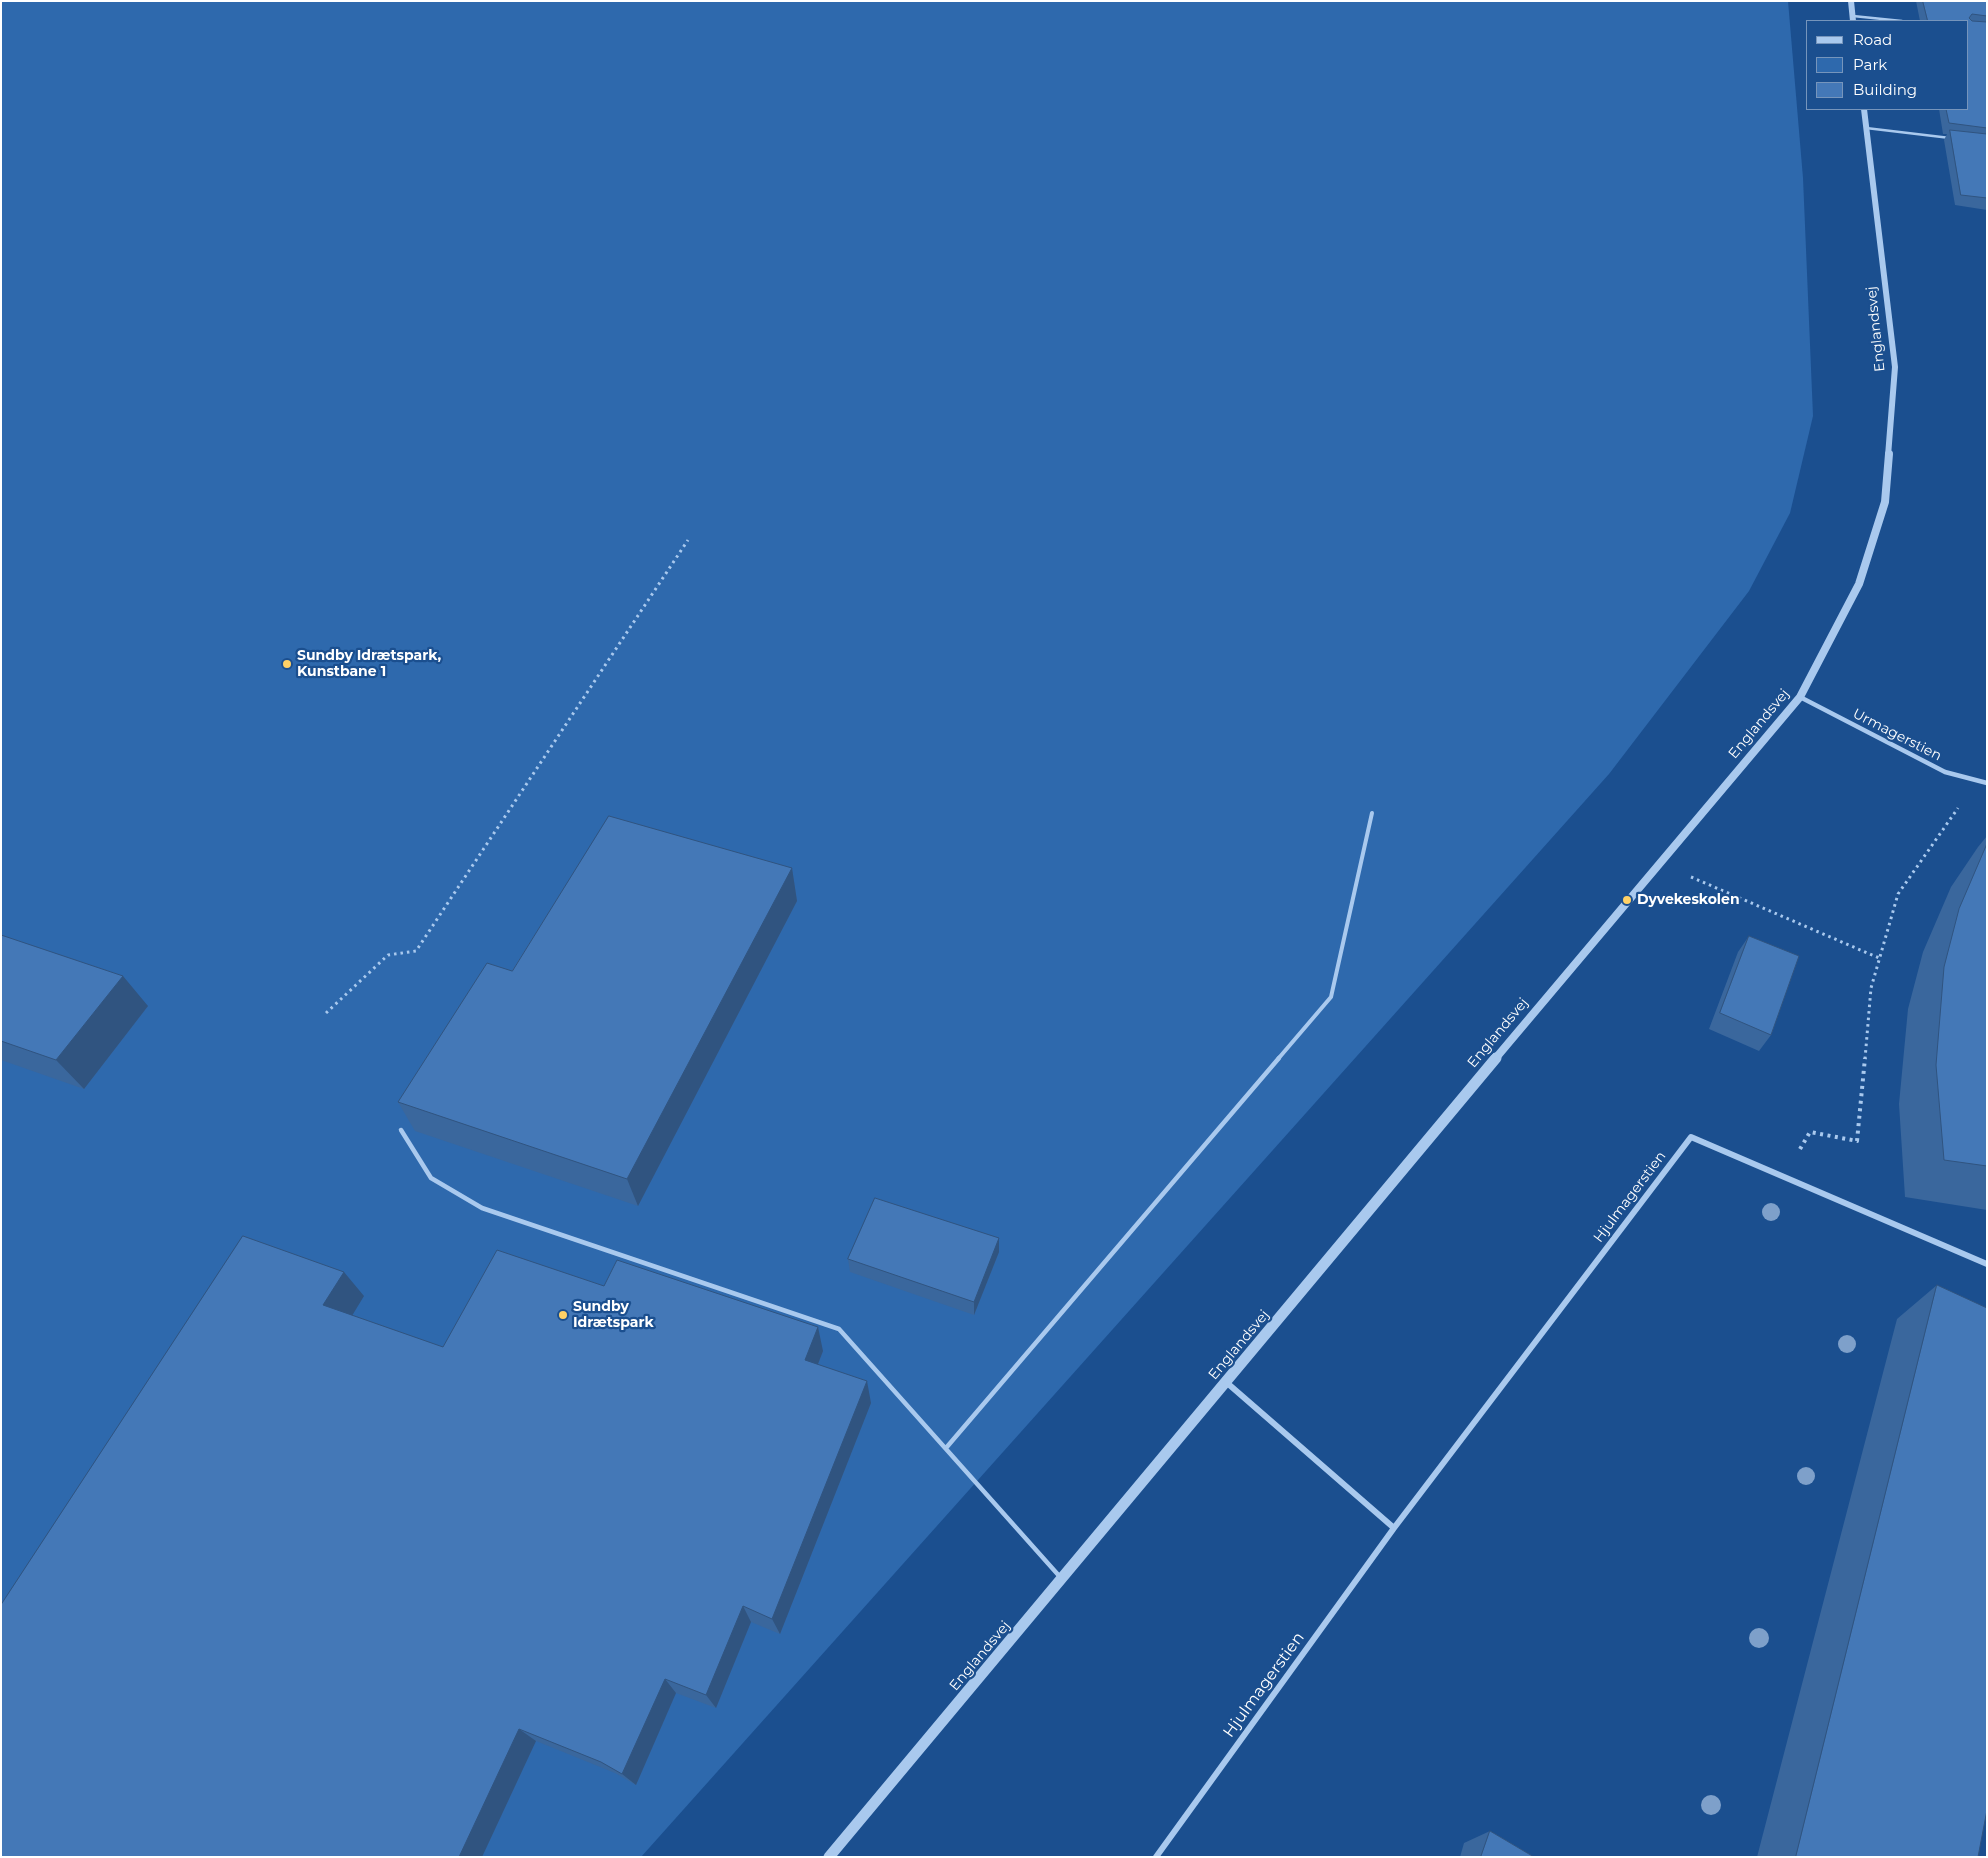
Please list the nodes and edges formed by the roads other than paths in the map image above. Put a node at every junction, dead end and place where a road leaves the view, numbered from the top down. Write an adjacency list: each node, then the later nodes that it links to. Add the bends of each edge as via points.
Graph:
1 (1851, 1): 2 (street)
2 (1853, 19): 3 (lane)
3 (1878, 20)
4 (1864, 110): 5 (street, Englandsvej)
5 (1866, 128): 6 (lane); 7 (street, Englandsvej, via 1896,367 1885,502 1859,584)
6 (1959, 139)
7 (1800, 698): 8 (street, Urmagerstien, via 1945,772); 12 (street, Englandsvej, via 1658,863)
8 (1987, 783)
9 (1372, 813): 13 (lane, via 1331,997)
10 (401, 1130): 13 (lane, via 431,1178 482,1208 839,1329)
11 (1987, 1264): 14 (street, Hjulmagerstien, via 1691,1137)
12 (1226, 1382): 14 (street); 15 (street, Englandsvej)
13 (946, 1448): 15 (lane)
14 (1394, 1528): 17 (street, Hjulmagerstien)
15 (1062, 1580): 16 (street, Englandsvej)
16 (829, 1857)
17 (1156, 1857)

